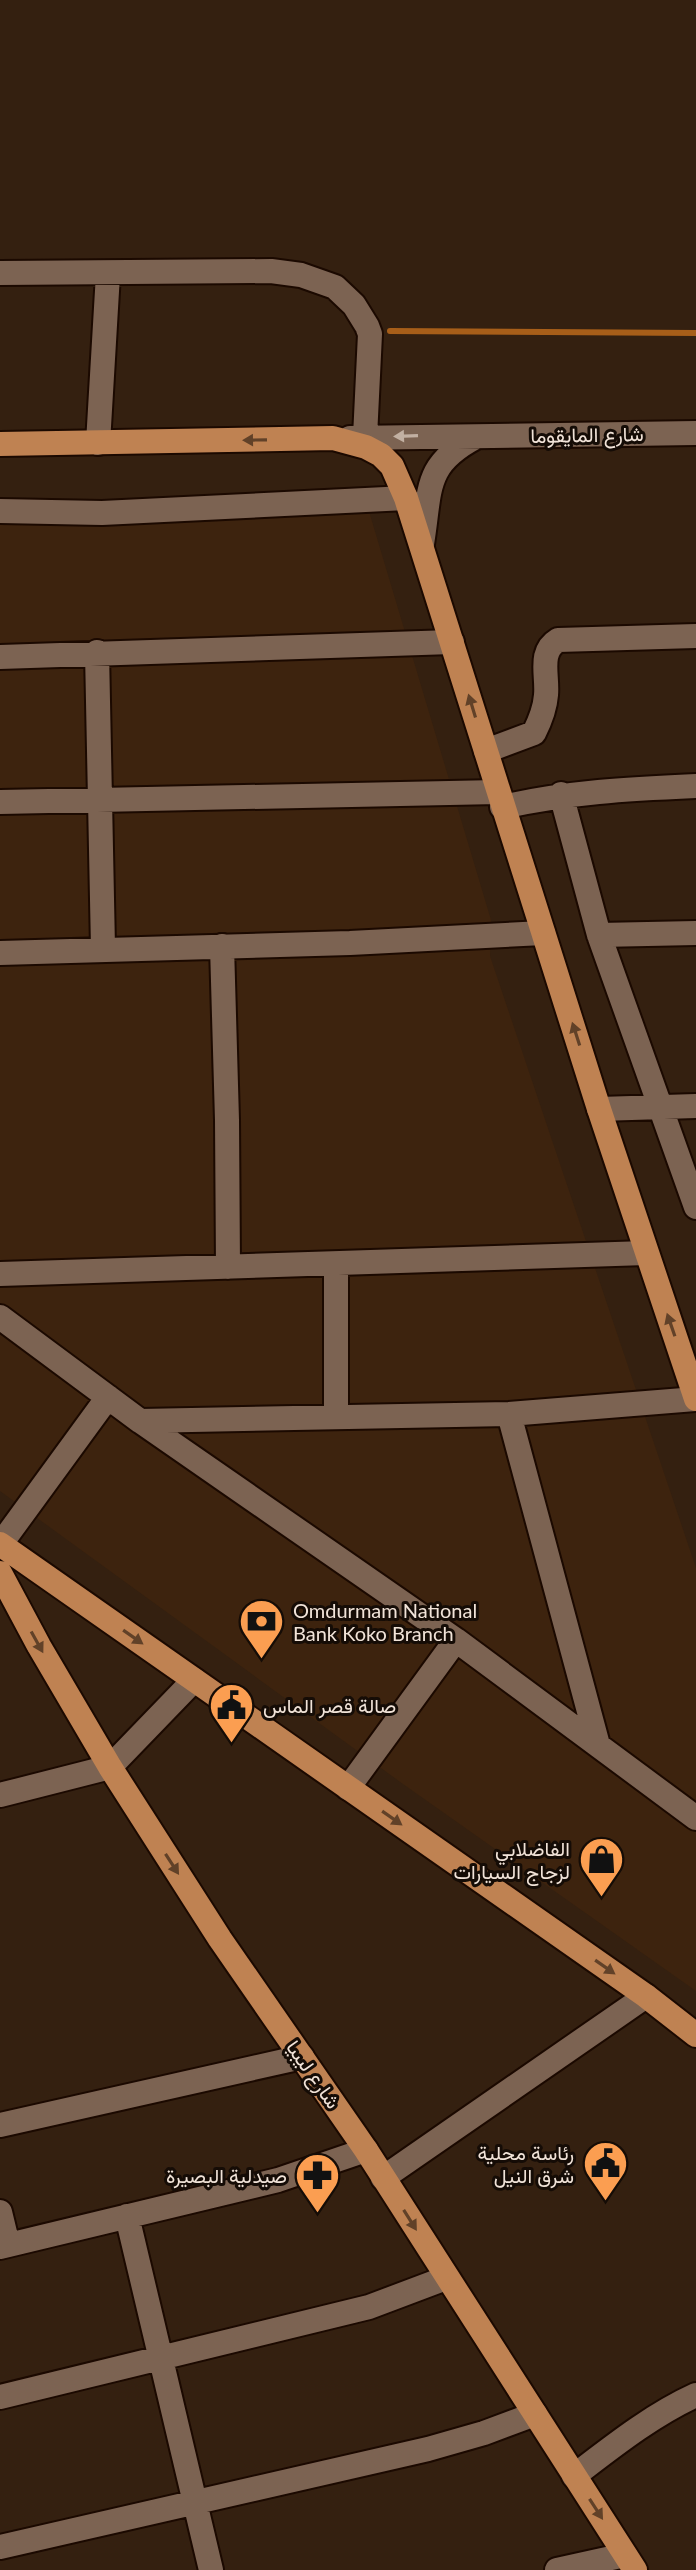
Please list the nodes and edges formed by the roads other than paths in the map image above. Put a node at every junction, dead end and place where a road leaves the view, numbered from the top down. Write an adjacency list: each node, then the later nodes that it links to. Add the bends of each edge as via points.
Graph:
1 (0, 273): 2 (street)
2 (108, 274): 5 (street, via 271,271 335,287 354,305 370,334); 7 (street)
3 (696, 433): 4 (street, شارع المايقوما)
4 (478, 435): 5 (street, شارع المايقوما, one-way to 5); 11 (street, via 442,459 434,473)
5 (365, 437): 6 (street, شارع المايقوما)
6 (333, 438): 7 (main road, one-way to 7); 9 (main road, via 381,455)
7 (98, 443): 8 (main road)
8 (0, 444)
9 (406, 498): 10 (street, via 102,513); 11 (main road)
10 (0, 511)
11 (422, 544): 13 (main road)
12 (696, 636): 16 (street, via 558,640 545,655 546,694 534,733)
13 (452, 642): 14 (street); 16 (main road, one-way to 13)
14 (97, 652): 15 (street); 20 (street)
15 (0, 657)
16 (486, 751): 19 (main road)
17 (696, 786): 18 (street)
18 (561, 794): 19 (street); 24 (street)
19 (500, 799): 20 (street); 22 (main road)
20 (102, 800): 21 (street); 26 (street)
21 (0, 802)
22 (543, 933): 25 (street); 30 (main road, one-way to 22)
23 (696, 933): 24 (street)
24 (599, 935): 29 (street)
25 (222, 946): 26 (street); 34 (street)
26 (103, 948): 27 (street)
27 (0, 953)
28 (696, 1106): 29 (street)
29 (660, 1107): 30 (street); 31 (street)
30 (599, 1109): 32 (main road)
31 (696, 1207)
32 (646, 1253): 33 (street); 38 (main road, one-way to 32)
33 (336, 1264): 34 (street); 40 (street)
34 (228, 1267): 35 (street)
35 (0, 1274)
36 (0, 1317): 37 (street)
37 (108, 1397): 41 (street); 42 (street)
38 (696, 1399): 39 (street)
39 (509, 1414): 40 (street); 47 (street)
40 (336, 1417): 41 (street)
41 (140, 1421): 45 (street)
42 (0, 1544): 46 (main road, one-way to 46)
43 (1, 1578): 44 (main road, شارع ليبيا)
44 (8, 1606): 48 (main road, شارع ليبيا, one-way to 48)
45 (456, 1640): 47 (street); 49 (street)
46 (194, 1680): 48 (street); 49 (main road)
47 (598, 1745): 51 (street)
48 (110, 1767): 50 (street); 54 (main road, شارع ليبيا, one-way to 54)
49 (348, 1788): 52 (main road, one-way to 52)
50 (0, 1795)
51 (696, 1818)
52 (646, 1996): 53 (main road); 57 (street)
53 (696, 2035)
54 (302, 2057): 55 (street); 56 (main road, شارع ليبيا)
55 (0, 2125)
56 (366, 2150): 57 (main road, شارع ليبيا); 59 (street, via 278,2180)
57 (383, 2178): 61 (main road, شارع ليبيا, one-way to 61)
58 (0, 2212): 60 (street)
59 (127, 2216): 60 (street); 62 (street)
60 (4, 2246)
61 (446, 2278): 62 (street, via 369,2307); 65 (main road, شارع ليبيا)
62 (160, 2357): 64 (street); 67 (street)
63 (696, 2395): 66 (street)
64 (0, 2397)
65 (535, 2414): 66 (main road, شارع ليبيا); 67 (street, via 428,2449)
66 (574, 2476): 69 (main road, شارع ليبيا, one-way to 69)
67 (194, 2503): 68 (street); 70 (street)
68 (0, 2547)
69 (630, 2563): 71 (street)
70 (211, 2570)
71 (557, 2570)

